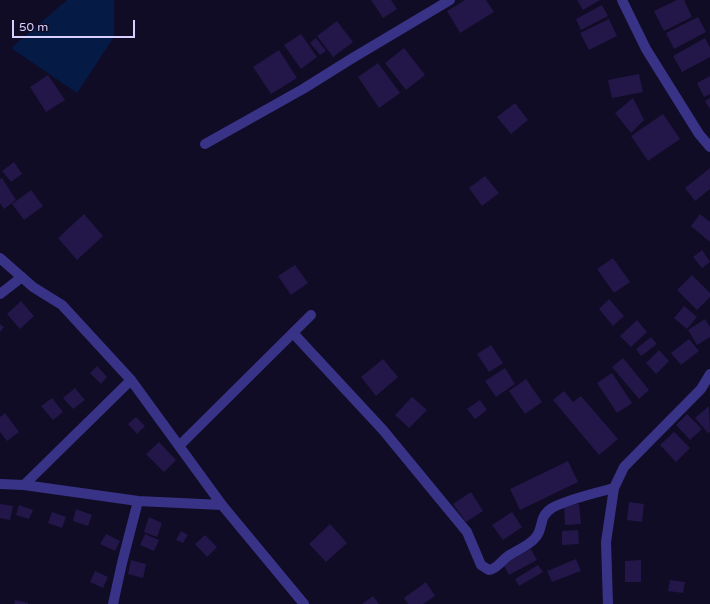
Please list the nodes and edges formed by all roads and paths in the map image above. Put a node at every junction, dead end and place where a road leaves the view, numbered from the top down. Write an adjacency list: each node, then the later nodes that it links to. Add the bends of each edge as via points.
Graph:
1 (450, 0): 3 (street, via 303,89)
2 (622, 0): 4 (street, via 646,48)
3 (205, 144)
4 (710, 147)
5 (0, 258): 6 (street)
6 (22, 277): 7 (street); 11 (street, via 62,305)
7 (0, 294)
8 (312, 315): 9 (street)
9 (293, 333): 12 (street); 15 (street, via 383,430 467,532 481,565 489,570 531,542 536,536 542,518 552,508)
10 (710, 374): 15 (street, via 701,389 624,467)
11 (131, 380): 12 (street); 14 (street)
12 (179, 446): 17 (street)
13 (0, 484): 14 (street)
14 (24, 485): 16 (street)
15 (614, 488): 20 (street, via 606,542)
16 (138, 502): 17 (street); 18 (street)
17 (222, 505): 19 (street)
18 (113, 604)
19 (304, 604)
20 (608, 604)

